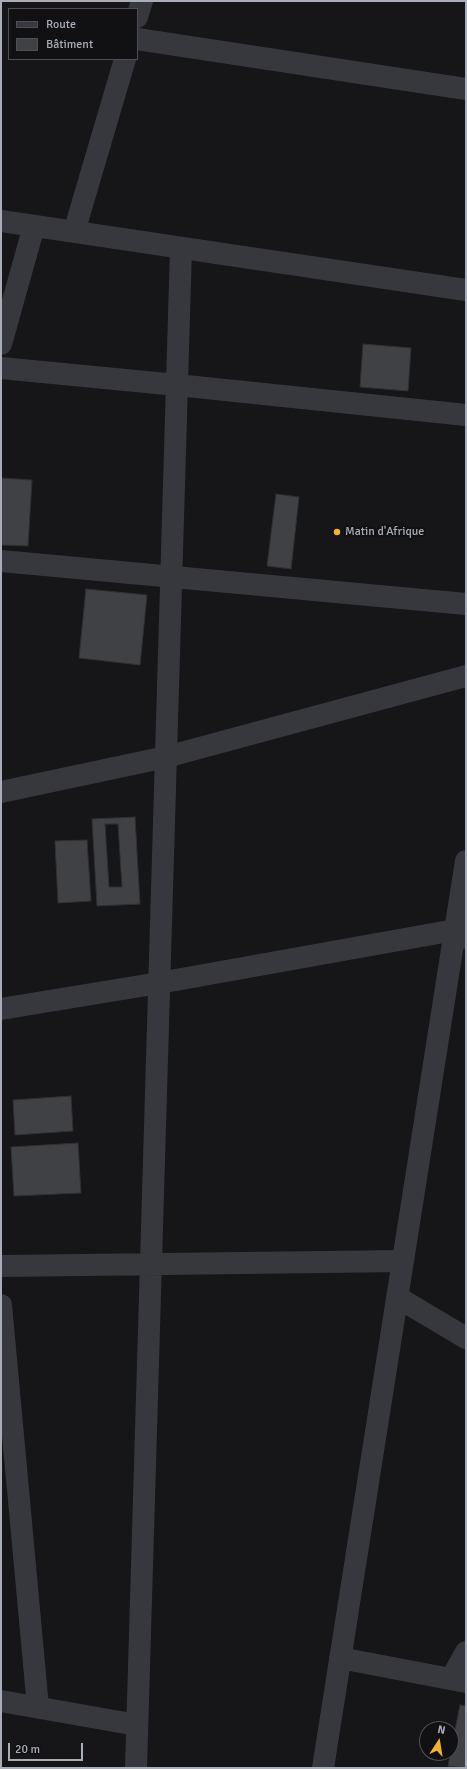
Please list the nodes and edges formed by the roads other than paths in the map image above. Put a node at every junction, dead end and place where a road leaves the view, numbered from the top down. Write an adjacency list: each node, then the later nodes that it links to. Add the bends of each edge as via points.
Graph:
1 (142, 1): 2 (street)
2 (138, 14)
3 (138, 38): 5 (street)
4 (125, 60): 8 (street)
5 (466, 89)
6 (1, 221): 7 (street)
7 (34, 226): 8 (street); 11 (street)
8 (74, 232): 9 (street)
9 (181, 248): 10 (street); 13 (street)
10 (466, 290)
11 (1, 344)
12 (1, 368): 13 (street)
13 (177, 385): 14 (street); 16 (street)
14 (466, 415)
15 (1, 561): 16 (street)
16 (171, 576): 17 (street); 19 (street)
17 (466, 604)
18 (466, 676): 19 (street)
19 (166, 757): 20 (street); 23 (street)
20 (1, 792)
21 (466, 861): 22 (street)
22 (461, 934): 23 (street); 25 (street)
23 (159, 983): 24 (street); 26 (street)
24 (1, 1009)
25 (403, 1260): 26 (street); 28 (street)
26 (151, 1264): 27 (street); 36 (street)
27 (1, 1266)
28 (397, 1296): 30 (street); 32 (street)
29 (1, 1305): 35 (street)
30 (466, 1338)
31 (466, 1652): 33 (street)
32 (340, 1658): 33 (street); 38 (street)
33 (458, 1681)
34 (1, 1701): 35 (street)
35 (38, 1707): 36 (street)
36 (137, 1725): 37 (street)
37 (136, 1768)
38 (323, 1768)

